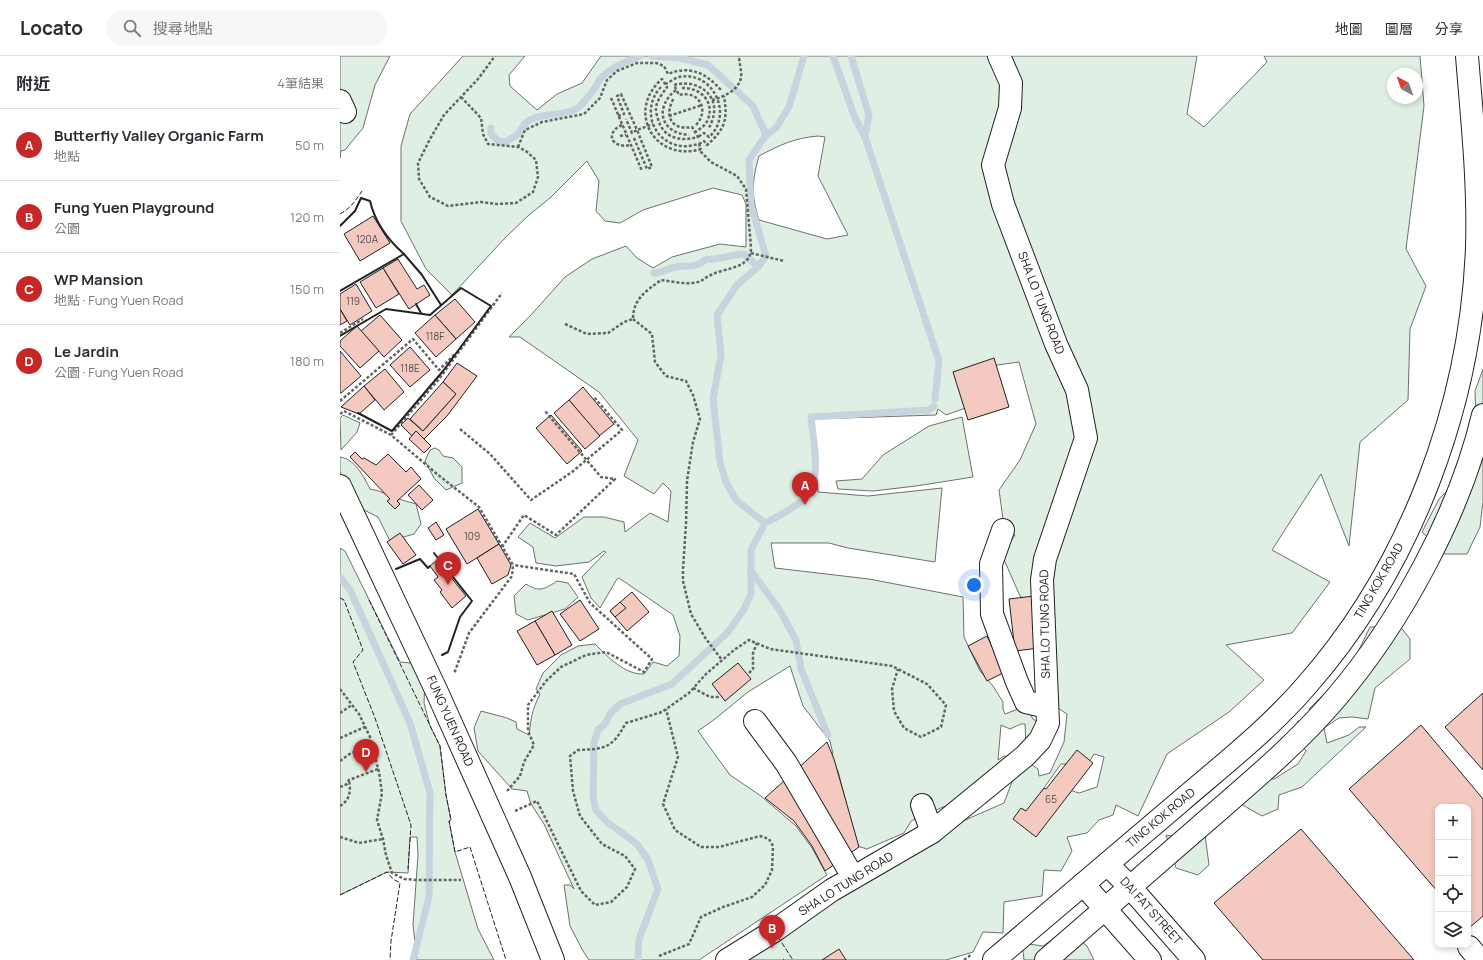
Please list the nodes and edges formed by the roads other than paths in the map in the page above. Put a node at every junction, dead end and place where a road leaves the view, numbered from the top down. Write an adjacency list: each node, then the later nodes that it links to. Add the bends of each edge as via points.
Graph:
1 (998, 56): 6 (main road, SHA LO TUNG ROAD, via 1011,83 1010,108 993,165 1004,204 1056,344 1077,390 1086,438 1045,559 1042,580)
2 (1467, 56): 10 (main road, TING KOK ROAD, via 1477,203 1477,248 1473,292 1463,368 1451,417 1421,500 1368,602 1348,634 1305,687 1242,748)
3 (1483, 415): 13 (main road, via 1466,472 1428,558 1409,593 1363,664 1335,699 1268,768)
4 (340, 486): 16 (main road, FUNG YUEN ROAD, via 437,692 520,877)
5 (1003, 530): 6 (main road, via 991,564 992,614 1026,702)
6 (1047, 707): 9 (main road, SHA LO TUNG ROAD, via 1048,723 1040,740 1025,756)
7 (755, 721): 11 (main road, via 786,763)
8 (922, 805): 9 (main road)
9 (932, 832): 11 (main road, SHA LO TUNG ROAD)
10 (1107, 864): 12 (main road, TING KOK ROAD); 13 (main road, DAI FAT STREET)
11 (853, 877): 17 (main road, SHA LO TUNG ROAD)
12 (1083, 884): 14 (main road); 15 (main road, TING KOK ROAD)
13 (1130, 887): 14 (main road); 20 (main road, DAI FAT STREET)
14 (1105, 909): 18 (main road); 19 (main road)
15 (985, 955)
16 (553, 960)
17 (727, 960)
18 (1046, 960)
19 (1150, 960)
20 (1194, 960)

